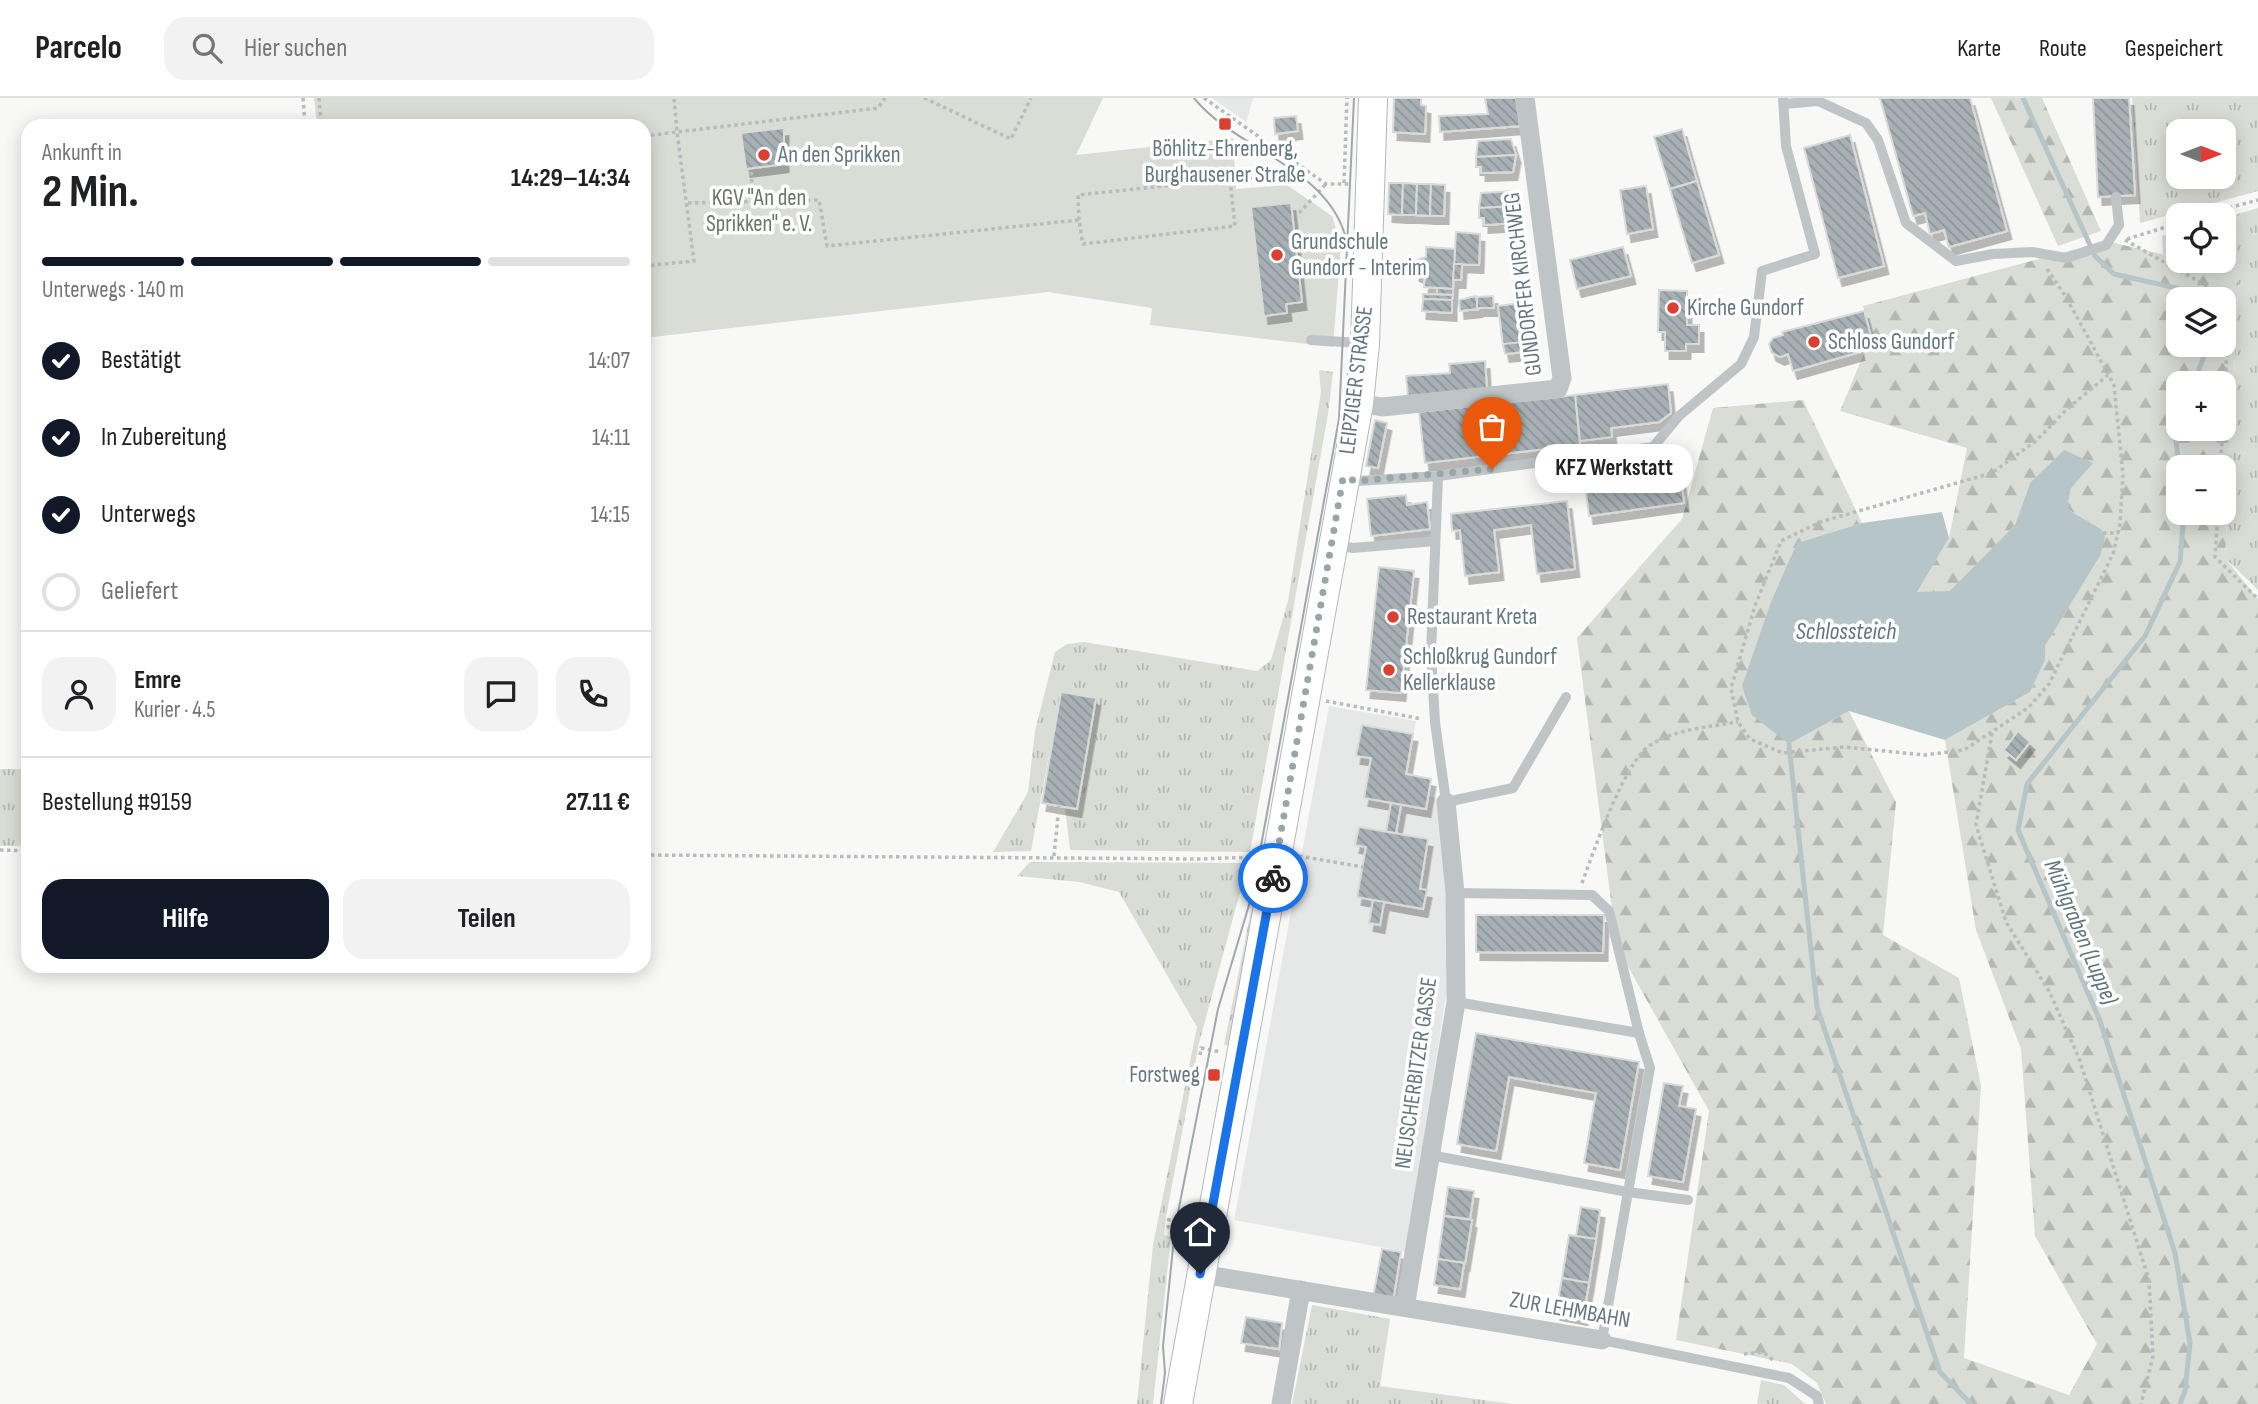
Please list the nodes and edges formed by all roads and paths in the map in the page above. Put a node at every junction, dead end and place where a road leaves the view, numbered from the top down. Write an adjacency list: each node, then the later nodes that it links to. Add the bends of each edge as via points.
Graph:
1 (303, 98): 12 (path)
2 (318, 98): 13 (path)
3 (674, 98): 14 (path)
4 (885, 98): 14 (path, via 878,108)
5 (924, 98): 6 (path, via 1011,139)
6 (1031, 98)
7 (1204, 98): 16 (path)
8 (1348, 98): 20 (path)
9 (1373, 98): 20 (street, LEIPZIGER STRASSE)
10 (1525, 98): 37 (street, GUNDORFER KIRCHWEG, via 1562,378 1558,389 1382,407)
11 (1784, 101): 31 (lane, via 1818,101 1866,123 1878,140 1906,223 1956,261); 38 (lane, via 1786,146 1815,254 1762,271 1754,337 1741,364 1679,416 1653,447)
12 (304, 119)
13 (320, 119)
14 (677, 132): 15 (path); 24 (path)
15 (651, 135)
16 (1294, 162): 18 (path, via 1281,177); 19 (path)
17 (751, 172): 23 (path)
18 (1230, 179): 27 (path, via 1078,195); 27 (path, via 1235,226 1083,244)
19 (1326, 184): 20 (path); 26 (path)
20 (1358, 185): 34 (street, LEIPZIGER STRASSE)
21 (2116, 197): 30 (lane, via 2119,225)
22 (2258, 200): 25 (path)
23 (752, 201): 24 (path); 27 (path, via 819,200 827,246)
24 (688, 203): 32 (path, via 694,261)
25 (2236, 206)
26 (1299, 213)
27 (1079, 220)
28 (2166, 227): 29 (path)
29 (2125, 240): 30 (path); 35 (path, via 2230,299)
30 (2106, 245): 31 (lane, via 2066,258)
31 (2032, 251): 36 (path, via 2066,297)
32 (651, 265)
33 (1311, 340): 34 (lane)
34 (1365, 344): 37 (street, LEIPZIGER STRASSE)
35 (2226, 371)
36 (2108, 375): 42 (path, via 2114,385 2123,475); 49 (path, via 2037,440 1992,473 1820,522 1781,541 1755,606 1731,688)
37 (1359, 403): 39 (street, LEIPZIGER STRASSE)
38 (1438, 476): 39 (lane); 43 (lane)
39 (1343, 478): 44 (street, LEIPZIGER STRASSE)
40 (2217, 525): 45 (path, via 2215,557)
41 (2103, 533): 42 (path)
42 (2118, 533): 50 (path, via 2113,554 2049,684 2028,709)
43 (1435, 541): 44 (lane, via 1353,548); 48 (lane, via 1431,653)
44 (1332, 545): 57 (street, LEIPZIGER STRASSE)
45 (2258, 599)
46 (1566, 697): 51 (lane, via 1513,788)
47 (1324, 701): 48 (path)
48 (1435, 722): 51 (lane)
49 (1738, 722): 50 (path, via 1750,739 1783,753 1844,747 1925,755 1964,750); 60 (path, via 1687,731 1647,747 1618,792)
50 (1992, 733): 77 (path, via 1976,825 2006,922 2049,991 2079,1058 2149,1280 2153,1356)
51 (1446, 802): 59 (street, NEUSCHERBITZER GASSE)
52 (1059, 806): 56 (path)
53 (0, 850): 54 (path)
54 (21, 851)
55 (651, 855): 56 (path)
56 (1054, 856): 57 (path)
57 (1277, 856): 58 (path); 70 (street, LEIPZIGER STRASSE)
58 (1363, 867)
59 (1455, 892): 60 (lane); 61 (street, NEUSCHERBITZER GASSE)
60 (1578, 895): 62 (lane, via 1592,895 1609,911)
61 (1456, 1002): 62 (lane); 65 (street, NEUSCHERBITZER GASSE)
62 (1639, 1033): 66 (lane, via 1650,1068)
63 (1223, 1052): 64 (path, via 1201,1048)
64 (1200, 1055)
65 (1430, 1155): 66 (lane); 72 (street, NEUSCHERBITZER GASSE)
66 (1628, 1192): 67 (lane); 73 (lane)
67 (1688, 1200)
68 (1169, 1218): 69 (path, via 1168,1227)
69 (1188, 1230)
70 (1200, 1274): 71 (street, ZUR LEHMBAHN); 74 (street, LEIPZIGER STRASSE)
71 (1301, 1290): 72 (street, ZUR LEHMBAHN); 75 (street)
72 (1405, 1307): 73 (street, ZUR LEHMBAHN)
73 (1602, 1340): 76 (lane, ZUR LEHMBAHN, via 1789,1378 1816,1396)
74 (1178, 1404)
75 (1281, 1404)
76 (1819, 1404)
77 (2141, 1404)

